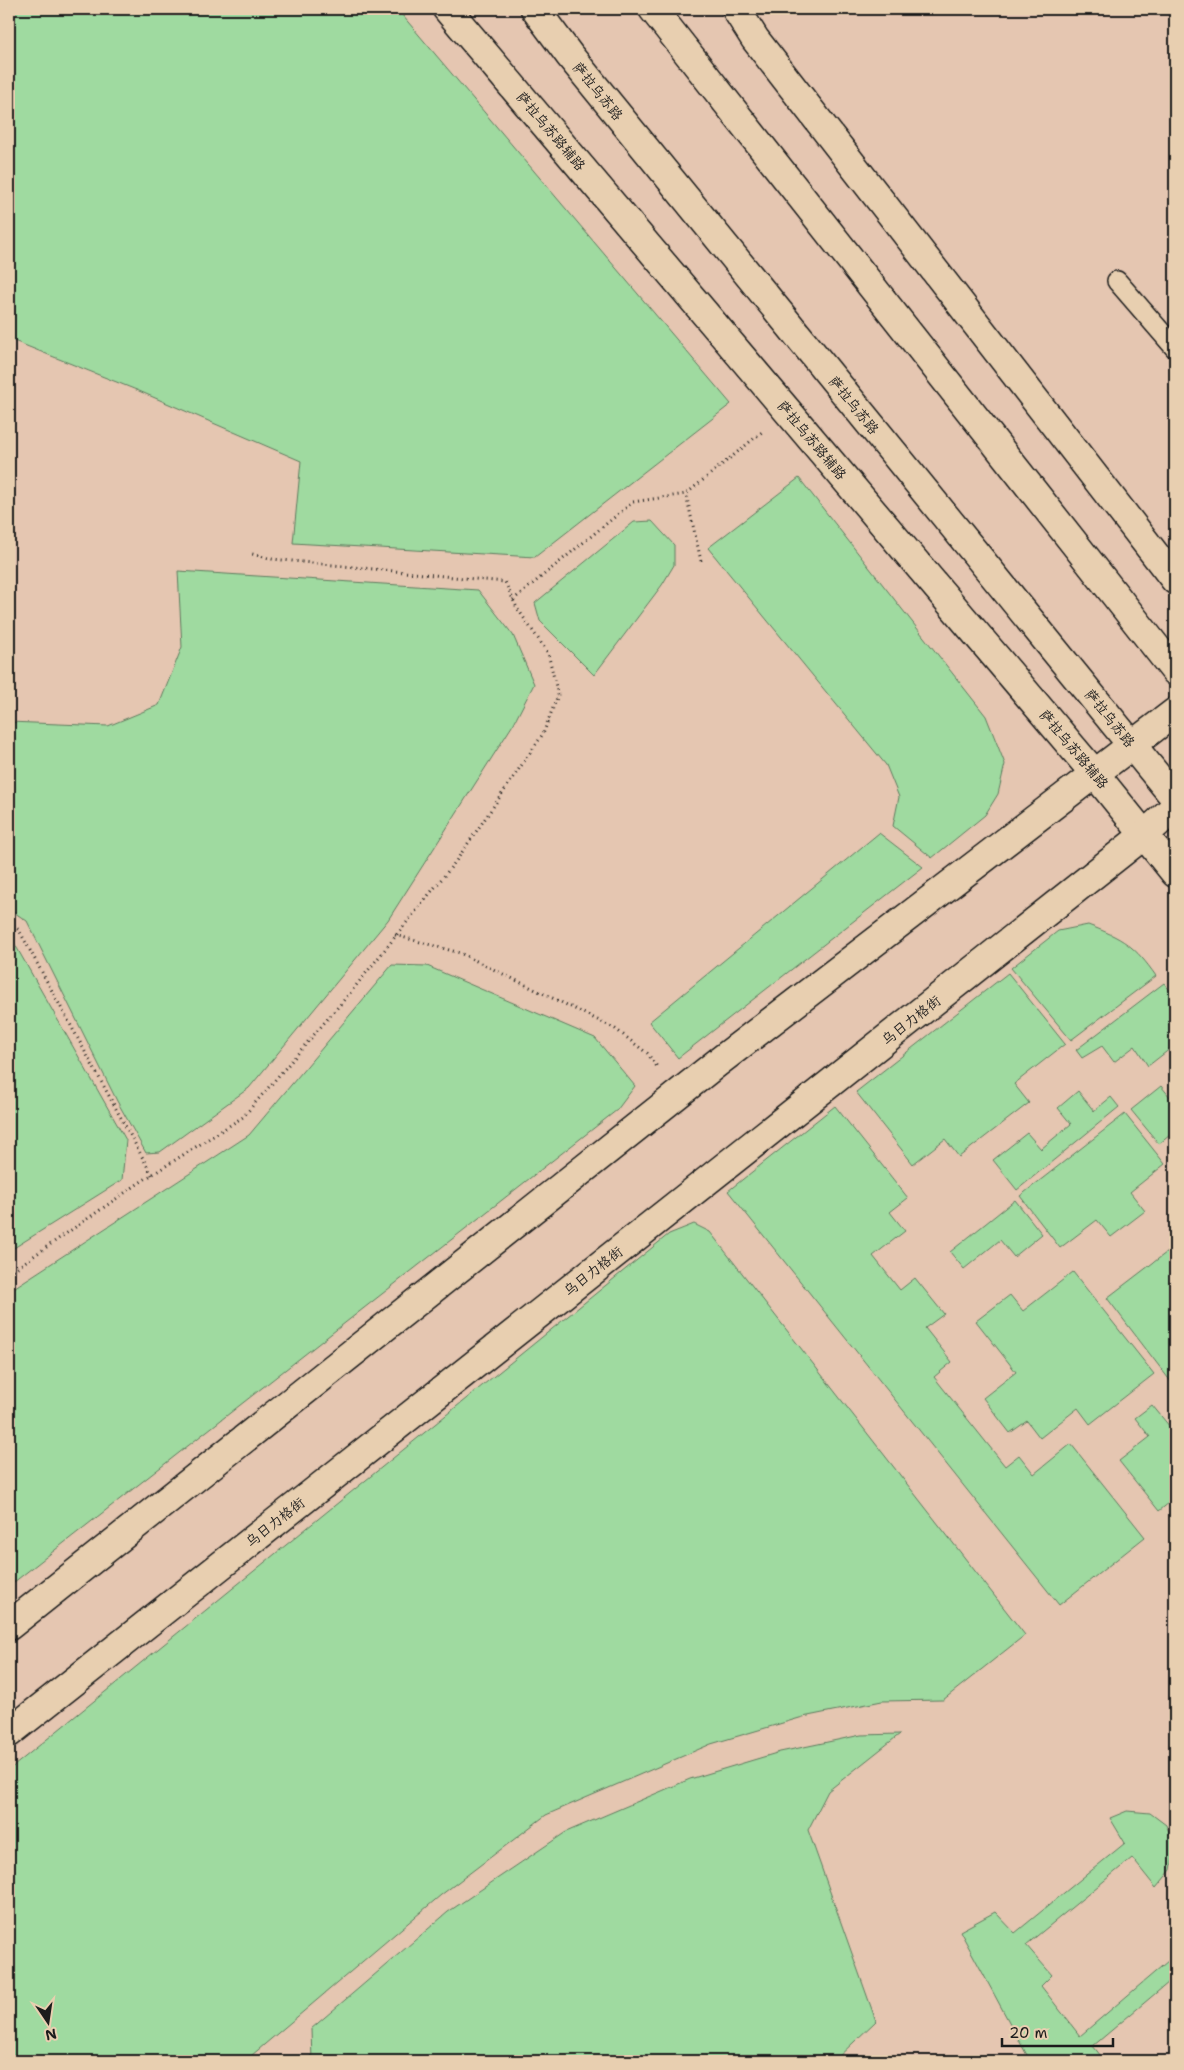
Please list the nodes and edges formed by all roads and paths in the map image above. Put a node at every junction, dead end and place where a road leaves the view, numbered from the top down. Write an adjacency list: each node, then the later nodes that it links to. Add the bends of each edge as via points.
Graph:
1 (447, 9): 7 (street, 萨拉乌苏路辅路)
2 (535, 9): 15 (street, 萨拉乌苏路, via 576,64)
3 (653, 9): 13 (street)
4 (736, 9): 11 (street, via 755,39)
5 (1117, 281): 6 (lane)
6 (1175, 348)
7 (788, 411): 8 (path); 16 (street, 萨拉乌苏路辅路)
8 (686, 494): 10 (path); 12 (path, via 633,502)
9 (252, 554): 12 (path, via 272,559 505,582)
10 (701, 561)
11 (1175, 580)
12 (513, 600): 22 (path, via 548,653 558,695 538,742 456,861)
13 (1175, 671)
14 (1175, 712): 15 (street)
15 (1132, 745): 16 (street); 17 (street, 萨拉乌苏路)
16 (1095, 774): 19 (street, 萨拉乌苏路辅路); 23 (street)
17 (1175, 798)
18 (1175, 808): 19 (street, 乌日力格街)
19 (1144, 835): 20 (street, 萨拉乌苏路辅路); 27 (street, 乌日力格街)
20 (1175, 873)
21 (9, 923): 24 (path, via 19,930)
22 (395, 935): 23 (path, via 460,953 614,1028 647,1054); 24 (path, via 350,993 243,1117)
23 (677, 1095): 26 (street)
24 (152, 1175): 25 (path)
25 (9, 1273)
26 (9, 1626)
27 (9, 1733)

